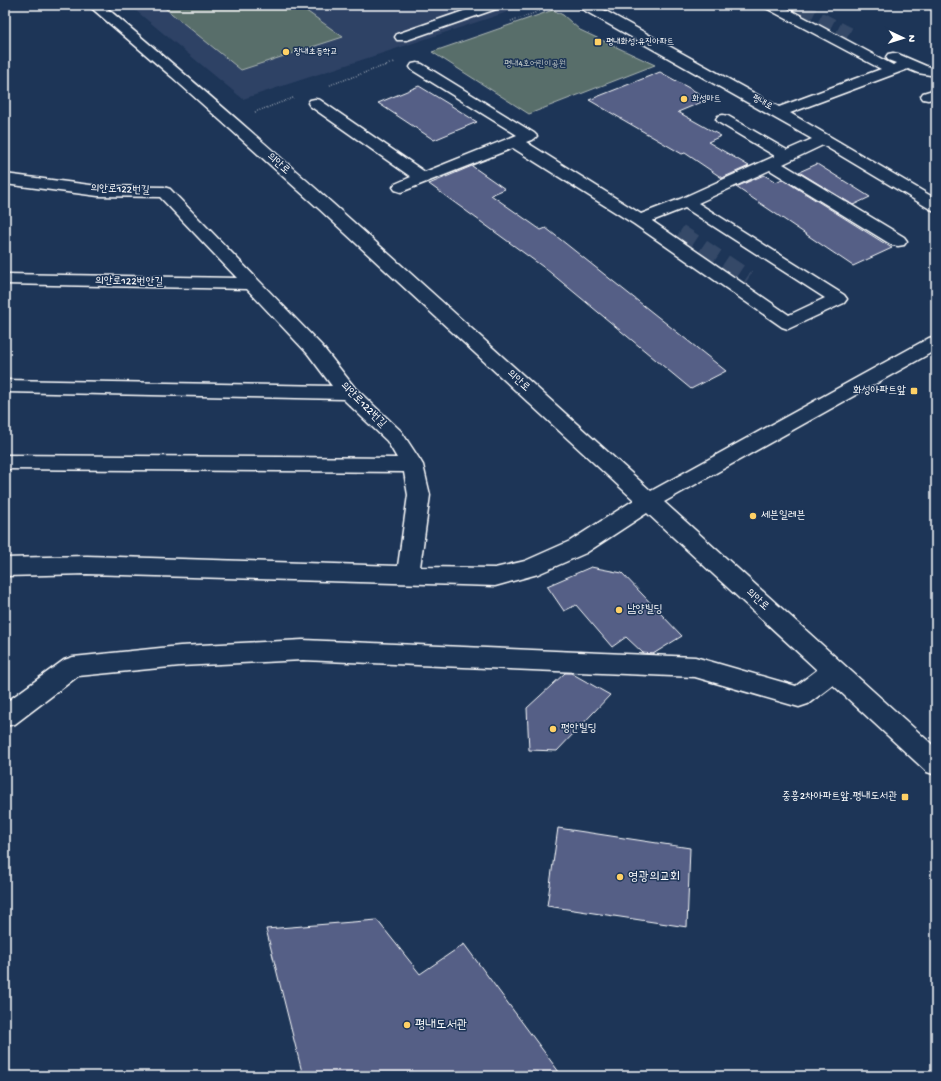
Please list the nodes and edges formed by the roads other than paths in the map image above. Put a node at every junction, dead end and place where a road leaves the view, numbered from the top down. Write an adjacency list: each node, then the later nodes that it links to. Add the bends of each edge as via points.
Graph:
1 (95, 5): 33 (street, 의안로, via 329,210)
2 (494, 5): 6 (street)
3 (586, 5): 12 (street, 평내로)
4 (771, 5): 9 (street)
5 (849, 34): 7 (street)
6 (402, 36)
7 (906, 64): 9 (street); 10 (street)
8 (417, 67): 15 (street, via 529,136)
9 (893, 70): 12 (street)
10 (936, 72)
11 (315, 102): 18 (street)
12 (778, 112): 14 (street, 평내로)
13 (724, 119): 16 (street)
14 (825, 139): 16 (street); 22 (street, 평내로)
15 (515, 142): 18 (street); 23 (street)
16 (786, 156): 17 (street)
17 (770, 163): 21 (street); 25 (street)
18 (423, 178): 20 (street)
19 (5, 180): 27 (street, 의안로122번길, via 98,191 164,192)
20 (401, 187)
21 (686, 202): 23 (street); 23 (street, via 838,299 788,323)
22 (936, 206)
23 (646, 218): 24 (street)
24 (679, 233)
25 (898, 241)
26 (5, 279): 27 (street, 의안로122번안길)
27 (253, 284): 30 (street, 의안로122번길, via 315,350)
28 (936, 342): 33 (street)
29 (5, 386): 30 (street)
30 (348, 393): 32 (street, 의안로122번길, via 394,436)
31 (5, 462): 32 (street)
32 (413, 465): 35 (street, 의안로122번길, via 419,495)
33 (649, 501): 35 (street, via 578,547 530,568 495,577); 36 (street, 의안로)
34 (5, 567): 35 (street, via 87,565)
35 (408, 575)
36 (834, 670): 37 (street, via 799,696 695,667 303,650 180,656 73,667); 38 (street, 의안로)
37 (6, 716)
38 (936, 764)

